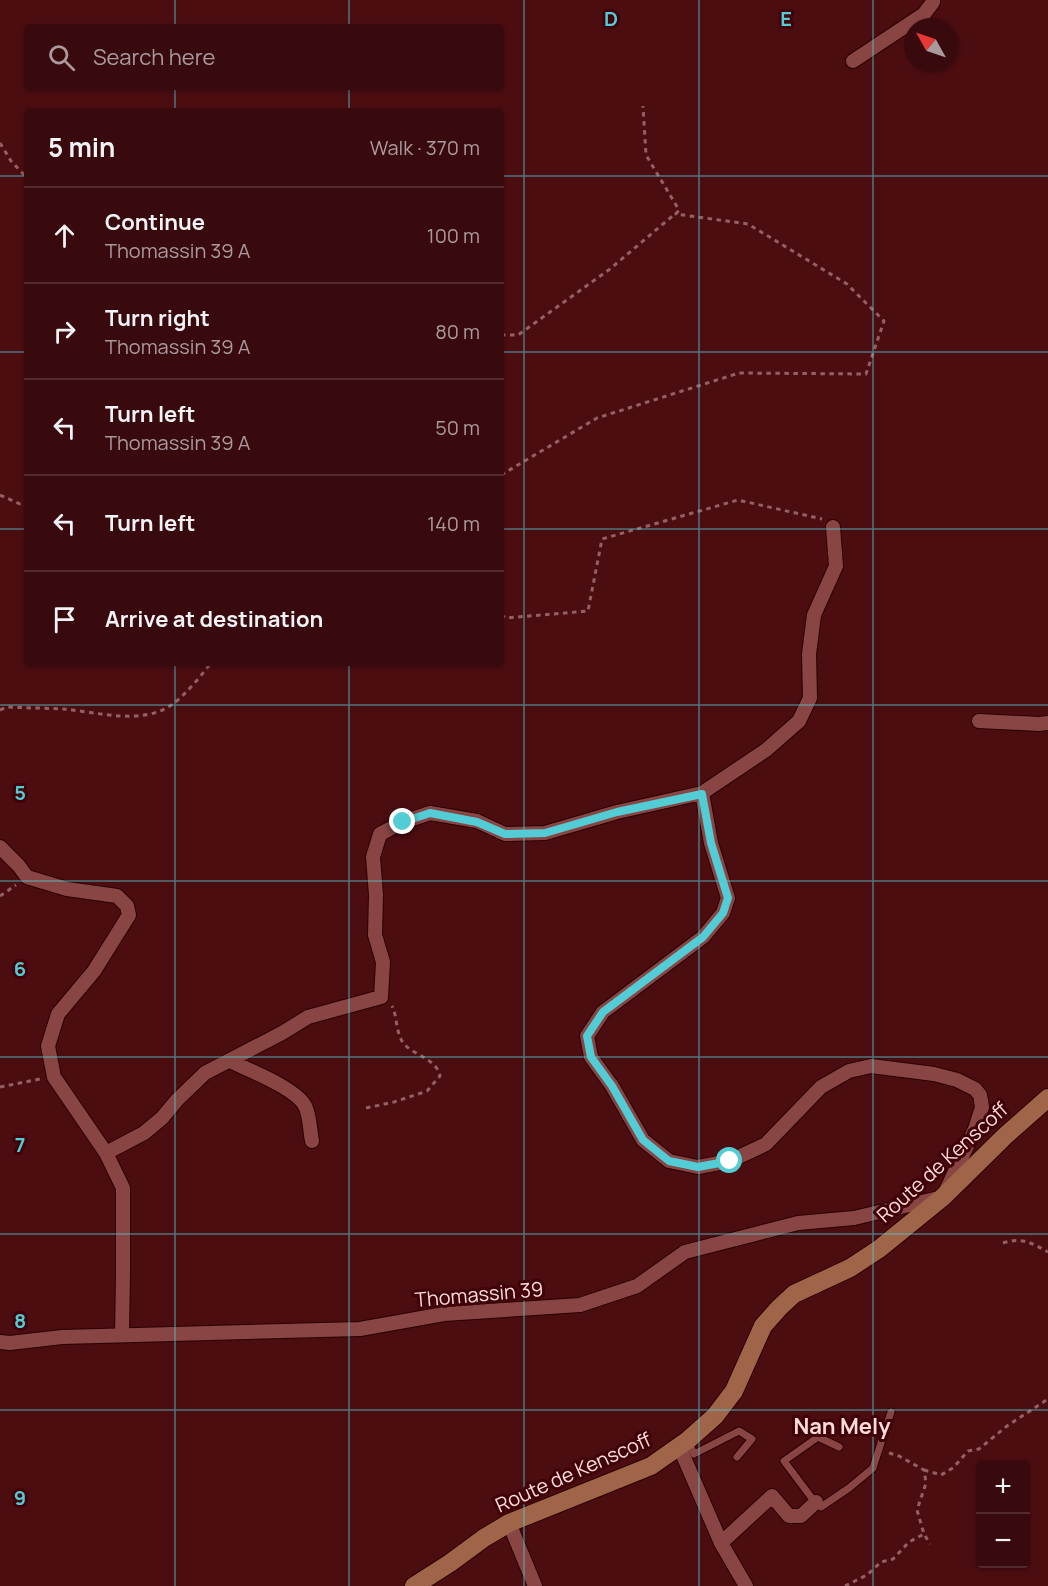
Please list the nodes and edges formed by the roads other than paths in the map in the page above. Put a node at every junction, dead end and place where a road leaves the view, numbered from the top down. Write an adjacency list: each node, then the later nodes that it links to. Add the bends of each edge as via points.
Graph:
1 (933, 0): 2 (street, via 914,22)
2 (853, 62)
3 (833, 526): 6 (street, via 836,566 814,615 809,654 810,698 799,721 766,750)
4 (979, 722): 5 (street)
5 (1048, 723)
6 (702, 794): 8 (street, via 617,812 545,833 505,834 477,822 430,813 380,834 373,857 375,935 383,962 381,997 308,1017); 12 (street, via 711,843 728,898 723,913 703,937 603,1012 587,1036 591,1057 643,1140 669,1161 698,1167 730,1161 766,1144 821,1086 849,1071 871,1066 957,1080 975,1089 982,1107)
7 (0, 846): 11 (street, via 27,877 67,889 117,896 127,906 129,915 94,971 58,1014 48,1046 54,1077)
8 (230, 1061): 10 (street, via 300,1098 306,1107); 11 (street, via 205,1073 144,1133)
9 (1048, 1098): 12 (main road, Route de Kenscoff)
10 (312, 1141)
11 (106, 1153): 13 (street, via 123,1188)
12 (943, 1197): 13 (street, Thomassin 39, via 854,1218 798,1223 685,1252 638,1286 580,1305 444,1314 360,1329); 16 (main road, Route de Kenscoff, via 879,1249 850,1268 794,1294 779,1308 762,1326 734,1391 715,1416)
13 (122, 1335): 14 (street, Thomassin 39)
14 (0, 1342)
15 (891, 1412): 19 (lane, via 873,1468 821,1507)
16 (683, 1443): 18 (lane, via 694,1454 739,1431 752,1439); 20 (main road, Route de Kenscoff, via 651,1466); 21 (street)
17 (839, 1447): 19 (lane, via 818,1437 784,1461)
18 (737, 1457)
19 (816, 1502): 21 (street, via 801,1516 789,1516 772,1497)
20 (509, 1523): 22 (main road, Route de Kenscoff); 23 (street)
21 (721, 1543): 24 (street)
22 (414, 1586)
23 (535, 1586)
24 (746, 1586)

